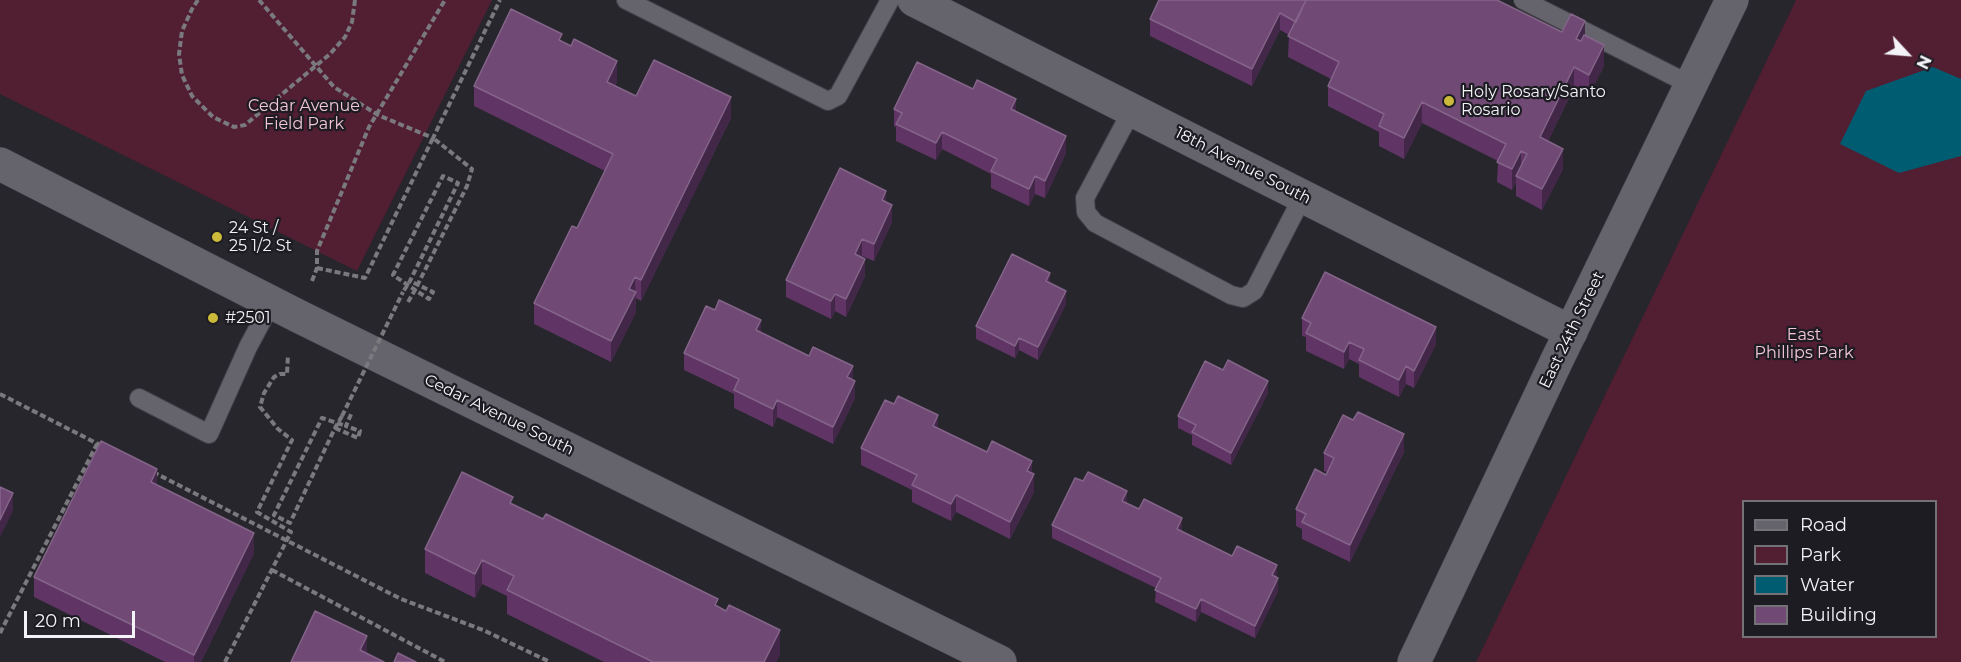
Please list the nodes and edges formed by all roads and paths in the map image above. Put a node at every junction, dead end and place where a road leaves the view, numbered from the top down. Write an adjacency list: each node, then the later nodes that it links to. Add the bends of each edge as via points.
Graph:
1 (198, 0): 11 (path, via 182,31 179,54 182,75 192,96 213,117 234,127 245,125)
2 (259, 0): 11 (path)
3 (355, 0): 11 (path, via 345,37)
4 (445, 0): 14 (path)
5 (500, 0): 15 (path)
6 (626, 0): 7 (lane, via 828,101 838,96)
7 (890, 0)
8 (914, 0): 13 (street, 18th Avenue South)
9 (1522, 0): 12 (lane)
10 (1732, 0): 12 (street, East 24th Street)
11 (315, 66): 14 (path, via 334,87)
12 (1691, 85): 24 (street, East 24th Street)
13 (1132, 110): 17 (street, 18th Avenue South); 17 (lane, via 1085,198 1086,212 1095,223 1231,295 1243,298 1254,291)
14 (378, 115): 15 (path); 18 (path, via 369,127 317,251)
15 (433, 138): 18 (path, via 365,278); 21 (path, via 472,169)
16 (0, 165): 22 (street, Cedar Avenue South)
17 (1303, 196): 24 (street, 18th Avenue South)
18 (316, 268): 19 (path)
19 (312, 281)
20 (410, 281): 21 (path, via 434,292 429,299); 21 (path, via 458,183 443,176 393,275); 30 (path, bridge)
21 (415, 290): 23 (path)
22 (272, 302): 27 (lane, via 209,434); 40 (street, Cedar Avenue South)
23 (408, 302)
24 (1571, 332): 41 (street, East 24th Street)
25 (288, 355): 34 (path, via 287,374 274,377 260,407 292,441 258,512 291,532)
26 (0, 394): 31 (path)
27 (139, 398)
28 (352, 412): 29 (path)
29 (346, 426): 30 (path, via 360,431 358,438); 30 (path, via 322,418 274,515 291,523)
30 (335, 428)
31 (97, 444): 32 (path); 36 (path)
32 (108, 449)
33 (150, 471): 34 (path)
34 (287, 541): 35 (path); 39 (path, via 401,600 483,630)
35 (272, 570): 37 (path); 38 (path)
36 (0, 633)
37 (225, 662)
38 (445, 662)
39 (550, 662)
40 (1000, 662)
41 (1414, 662)

